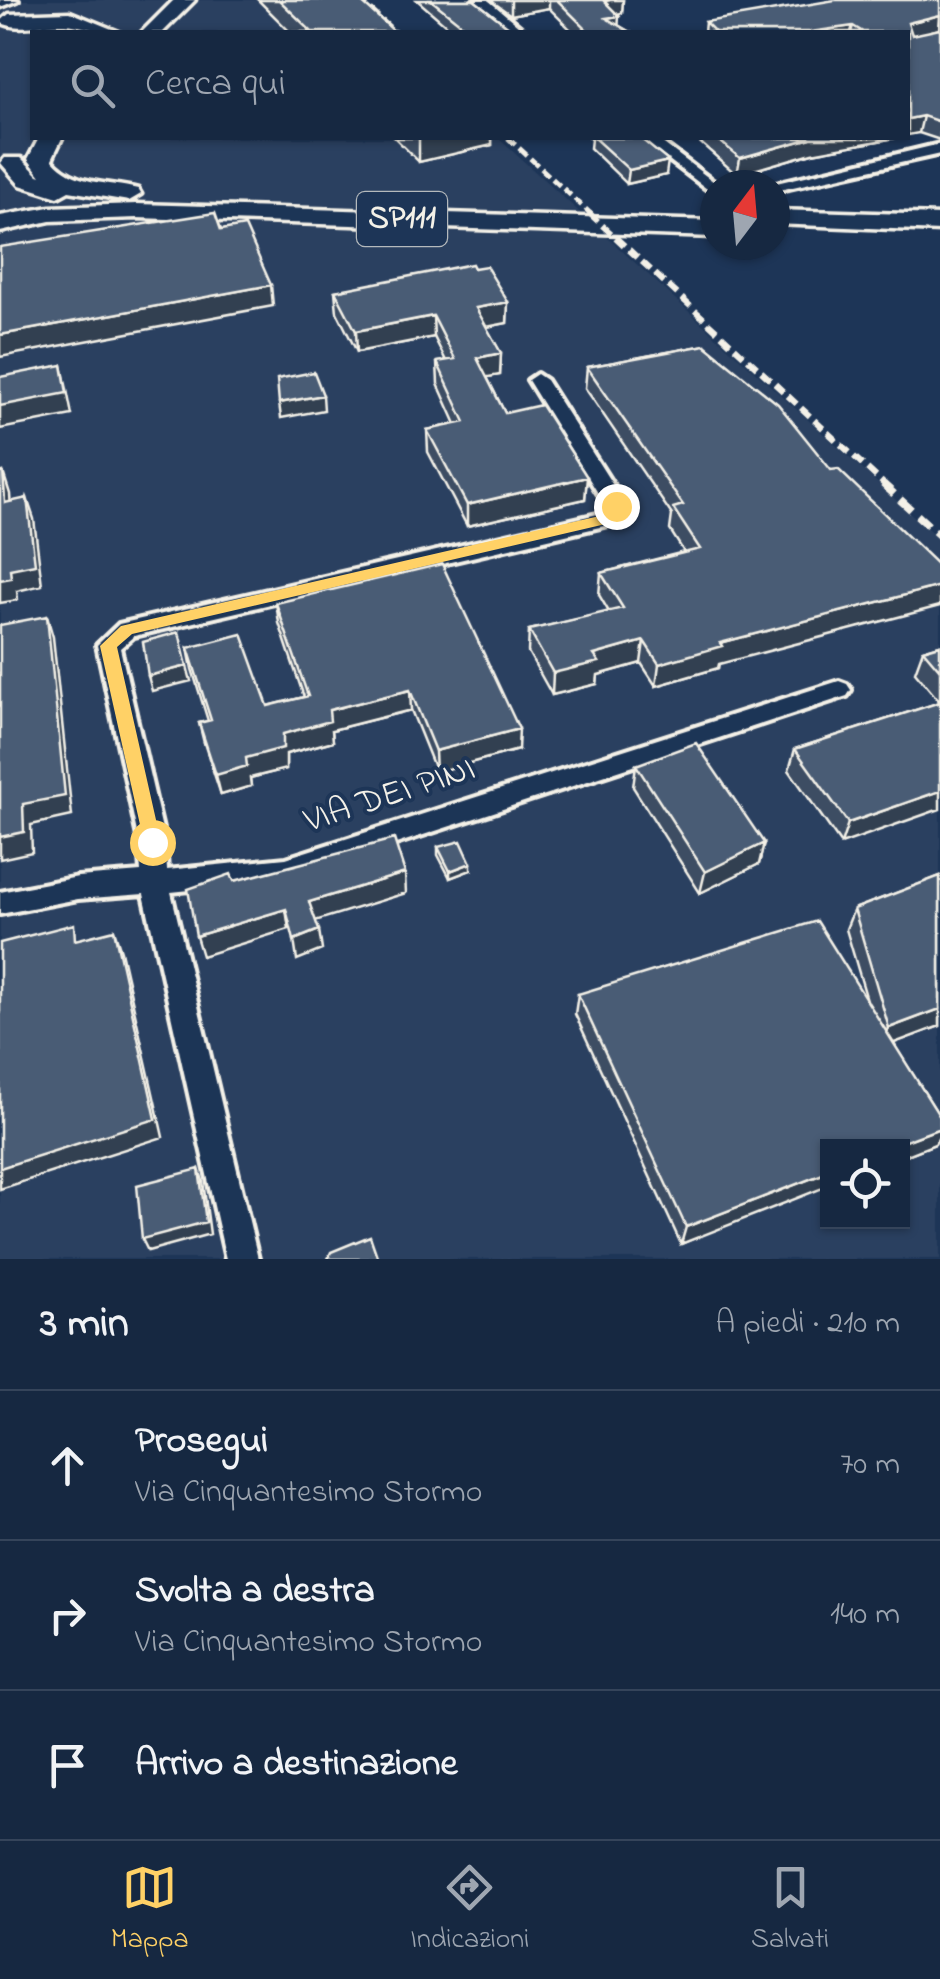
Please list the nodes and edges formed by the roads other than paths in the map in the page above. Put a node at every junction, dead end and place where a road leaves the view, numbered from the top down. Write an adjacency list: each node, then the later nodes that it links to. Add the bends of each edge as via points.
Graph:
1 (185, 0): 7 (main road)
2 (480, 0): 8 (street)
3 (74, 9): 4 (main road); 5 (main road); 6 (main road)
4 (5, 11)
5 (106, 30)
6 (125, 30)
7 (154, 30)
8 (518, 30)
9 (30, 134): 13 (main road)
10 (49, 140): 16 (main road, SP111, via 40,159 52,175)
11 (650, 140): 14 (street)
12 (940, 149): 15 (street)
13 (4, 163): 16 (main road, SP111, via 68,193)
14 (700, 179)
15 (790, 183)
16 (154, 197): 17 (main road, SP111)
17 (700, 215)
18 (790, 217): 19 (main road)
19 (940, 222)
20 (0, 224): 21 (main road, SP111, via 88,211)
21 (700, 229)
22 (790, 231): 23 (main road)
23 (940, 236)
24 (537, 380): 26 (street, via 616,506 610,518 126,630 108,646)
25 (839, 690): 26 (street, VIA DEI PINI, via 286,869)
26 (155, 882): 27 (street, VIA DEI PINI); 28 (street)
27 (0, 903)
28 (242, 1259)

